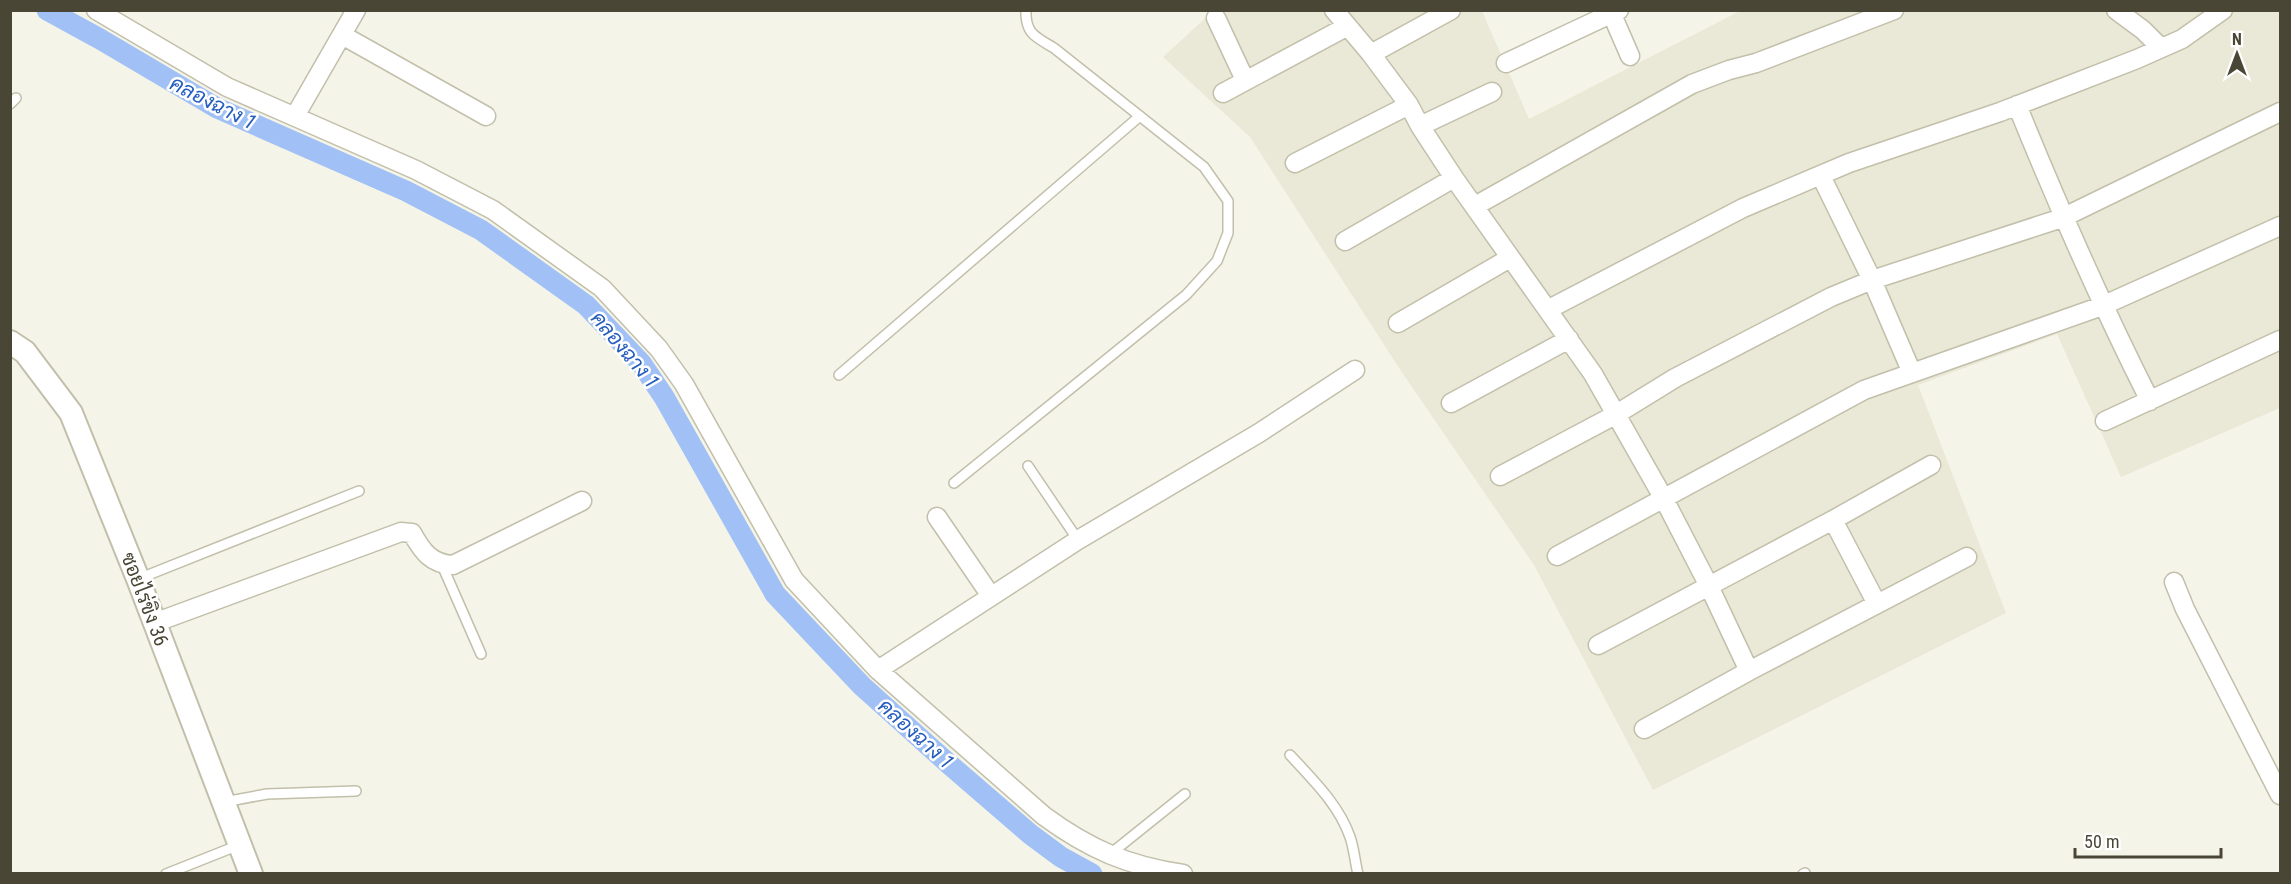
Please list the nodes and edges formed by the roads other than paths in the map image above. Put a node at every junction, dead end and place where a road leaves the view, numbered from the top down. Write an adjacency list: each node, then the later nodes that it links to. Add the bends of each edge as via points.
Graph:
1 (96, 10): 23 (street, via 227,87)
2 (356, 10): 12 (street)
3 (1026, 10): 25 (lane, via 1032,34)
4 (1334, 10): 11 (street)
5 (1451, 10): 14 (street)
6 (1894, 10): 30 (street, via 1692,84)
7 (2116, 10): 13 (street)
8 (2223, 10): 13 (street, via 2182,39)
9 (1613, 12): 15 (street); 16 (street)
10 (1216, 18): 17 (street)
11 (1346, 27): 14 (street); 17 (street)
12 (342, 35): 23 (street); 24 (street)
13 (2161, 48): 21 (street)
14 (1371, 54): 20 (street)
15 (1630, 56)
16 (1506, 63)
17 (1245, 80): 19 (street)
18 (1492, 92): 26 (street)
19 (1223, 93)
20 (1409, 105): 26 (street); 27 (street)
21 (2017, 105): 28 (street); 31 (street)
22 (2280, 112): 31 (street)
23 (295, 116): 70 (street, via 416,170 493,210 602,288 659,349 684,384 794,580)
24 (486, 116)
25 (1140, 116): 44 (lane); 52 (lane, via 1204,167 1227,201 1227,233 1218,261 1186,295)
26 (1420, 126): 29 (street)
27 (1295, 163)
28 (1821, 176): 35 (street); 37 (street, via 1743,208)
29 (1454, 178): 30 (street); 33 (street)
30 (1475, 206): 34 (street)
31 (2062, 218): 35 (street); 36 (street)
32 (2280, 226): 36 (street)
33 (1345, 241)
34 (1510, 258): 37 (street); 38 (street)
35 (1872, 280): 43 (street); 47 (street, via 1831,297 1675,378)
36 (2102, 306): 43 (street); 45 (street)
37 (1549, 309): 39 (street)
38 (1398, 323)
39 (1569, 339): 46 (street); 47 (street)
40 (2280, 340): 45 (street)
41 (10, 342): 62 (street, ซอยไร่ขิง 36, via 25,352 71,413)
42 (1355, 370): 58 (street, via 1259,433)
43 (1912, 373): 54 (street, via 1864,390)
44 (839, 375)
45 (2150, 401): 48 (street)
46 (1451, 403)
47 (1615, 415): 51 (street); 54 (street)
48 (2105, 421)
49 (1931, 465): 57 (street)
50 (1028, 466): 58 (lane)
51 (1500, 477)
52 (954, 483)
53 (358, 491): 62 (lane)
54 (1664, 499): 59 (street); 64 (street)
55 (582, 501): 61 (street, via 453,565)
56 (937, 517): 65 (street)
57 (1833, 520): 64 (street); 66 (street)
58 (1078, 540): 65 (street)
59 (1557, 556)
60 (1967, 557): 66 (street)
61 (442, 565): 67 (street, via 422,551 412,533 401,532); 69 (lane)
62 (138, 579): 67 (street, ซอยไร่ขิง 36)
63 (2174, 582): 76 (street)
64 (1709, 585): 68 (street); 71 (street)
65 (992, 596): 70 (street)
66 (1877, 604): 71 (street)
67 (154, 623): 77 (street, ซอยไร่ขิง 36)
68 (1598, 645)
69 (481, 654)
70 (878, 670): 79 (street, via 1044,816 1073,837)
71 (1749, 671): 72 (street)
72 (1644, 729)
73 (1290, 756): 83 (lane, via 1336,810 1350,837)
74 (356, 791): 77 (lane, via 267,794)
75 (1185, 794): 79 (lane)
76 (2280, 795)
77 (224, 802): 78 (street, ซอยไร่ขิง 36)
78 (240, 844): 80 (lane); 81 (street, ซอยไร่ขิง 36)
79 (1109, 855): 82 (street)
80 (166, 873)
81 (251, 873)
82 (1183, 873)
83 (1358, 873)

